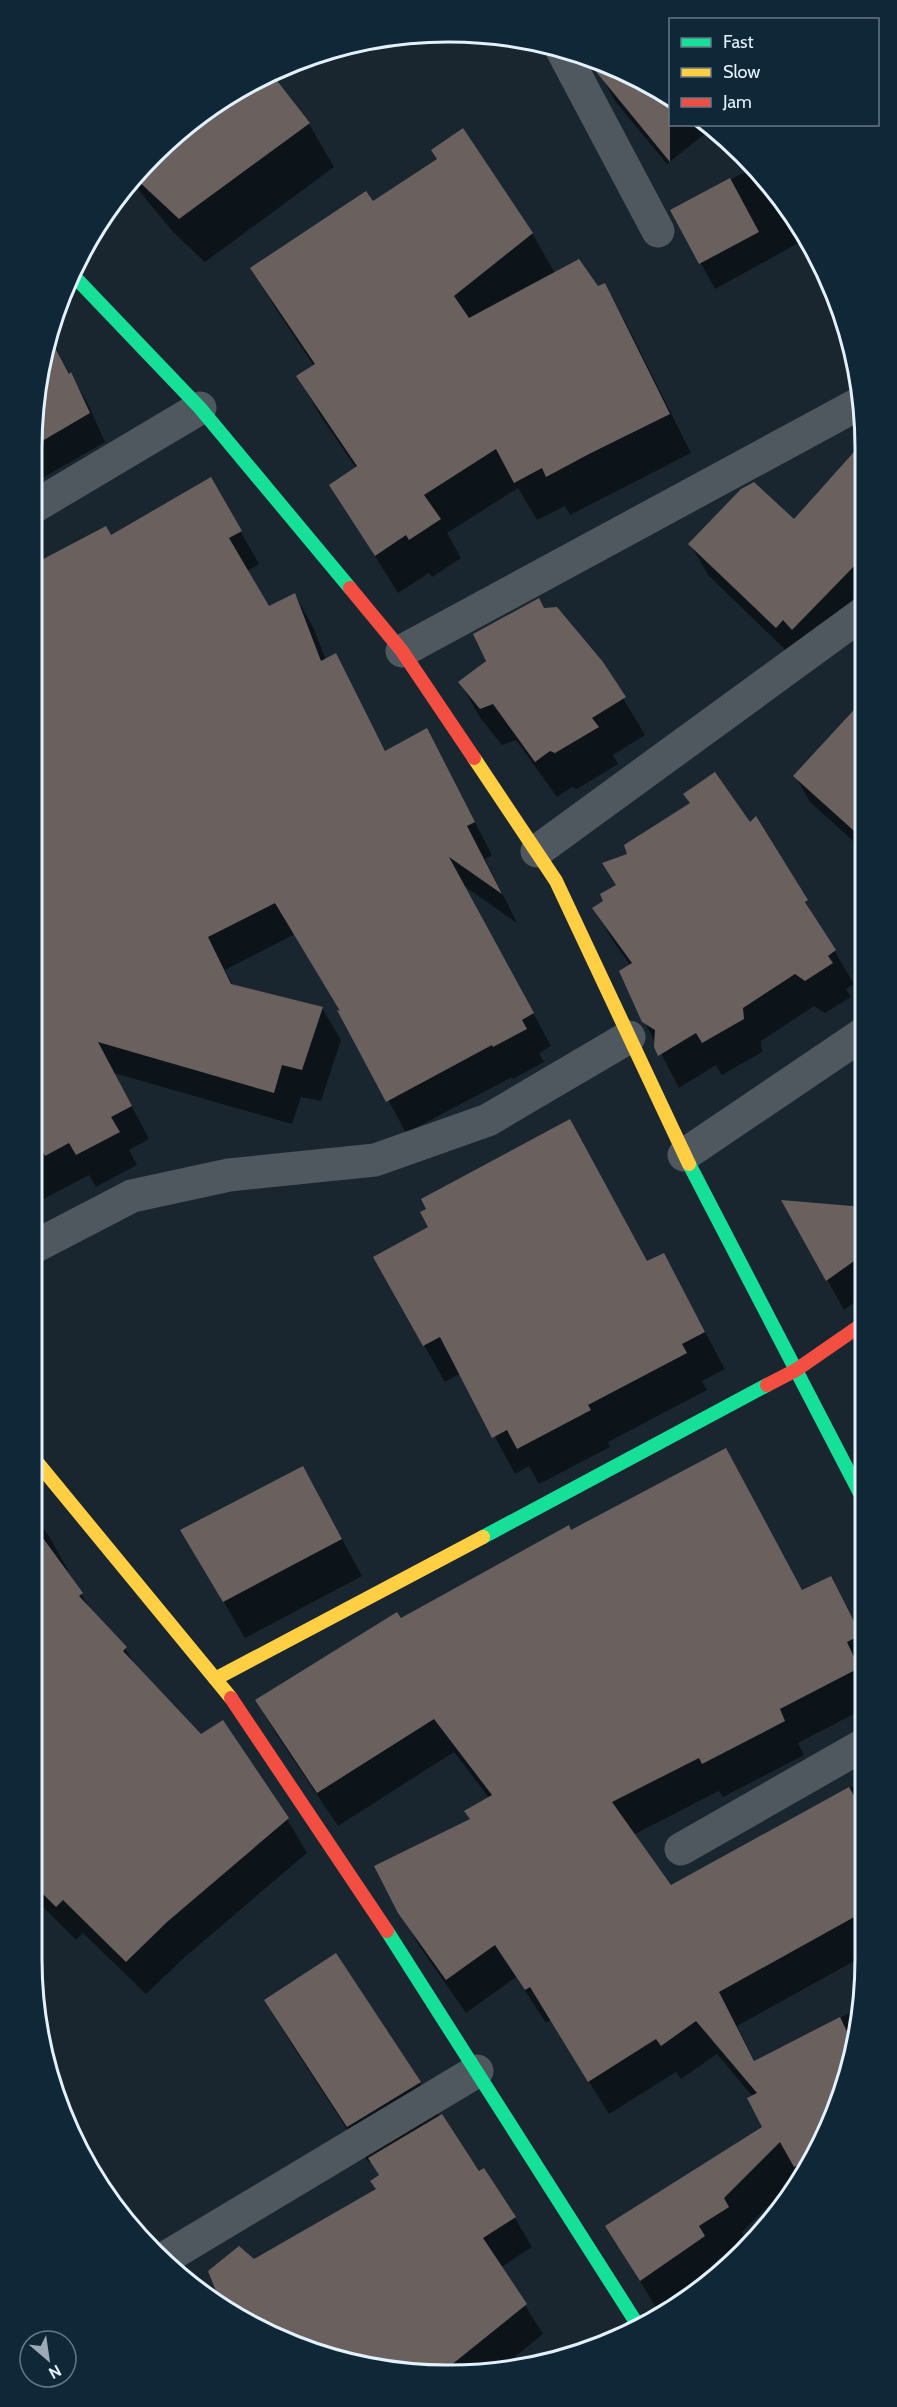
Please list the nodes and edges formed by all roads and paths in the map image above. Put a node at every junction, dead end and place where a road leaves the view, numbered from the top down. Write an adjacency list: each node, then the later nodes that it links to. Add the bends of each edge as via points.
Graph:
1 (568, 60): 2 (street)
2 (658, 231)
3 (79, 281): 5 (street)
4 (853, 407): 8 (street)
5 (200, 408): 6 (street); 8 (street)
6 (42, 502)
7 (855, 619): 9 (street)
8 (402, 651): 9 (street)
9 (537, 851): 10 (street, via 556,881)
10 (629, 1037): 12 (street); 13 (street, via 488,1120 375,1160 229,1175 132,1196)
11 (855, 1039): 12 (street)
12 (684, 1155): 15 (street)
13 (42, 1243)
14 (855, 1329): 15 (street)
15 (796, 1370): 17 (street); 18 (street)
16 (42, 1468): 18 (street)
17 (855, 1484)
18 (215, 1679): 21 (street)
19 (855, 1750): 20 (street)
20 (681, 1849)
21 (477, 2071): 22 (street); 23 (street)
22 (170, 2255)
23 (634, 2320)

